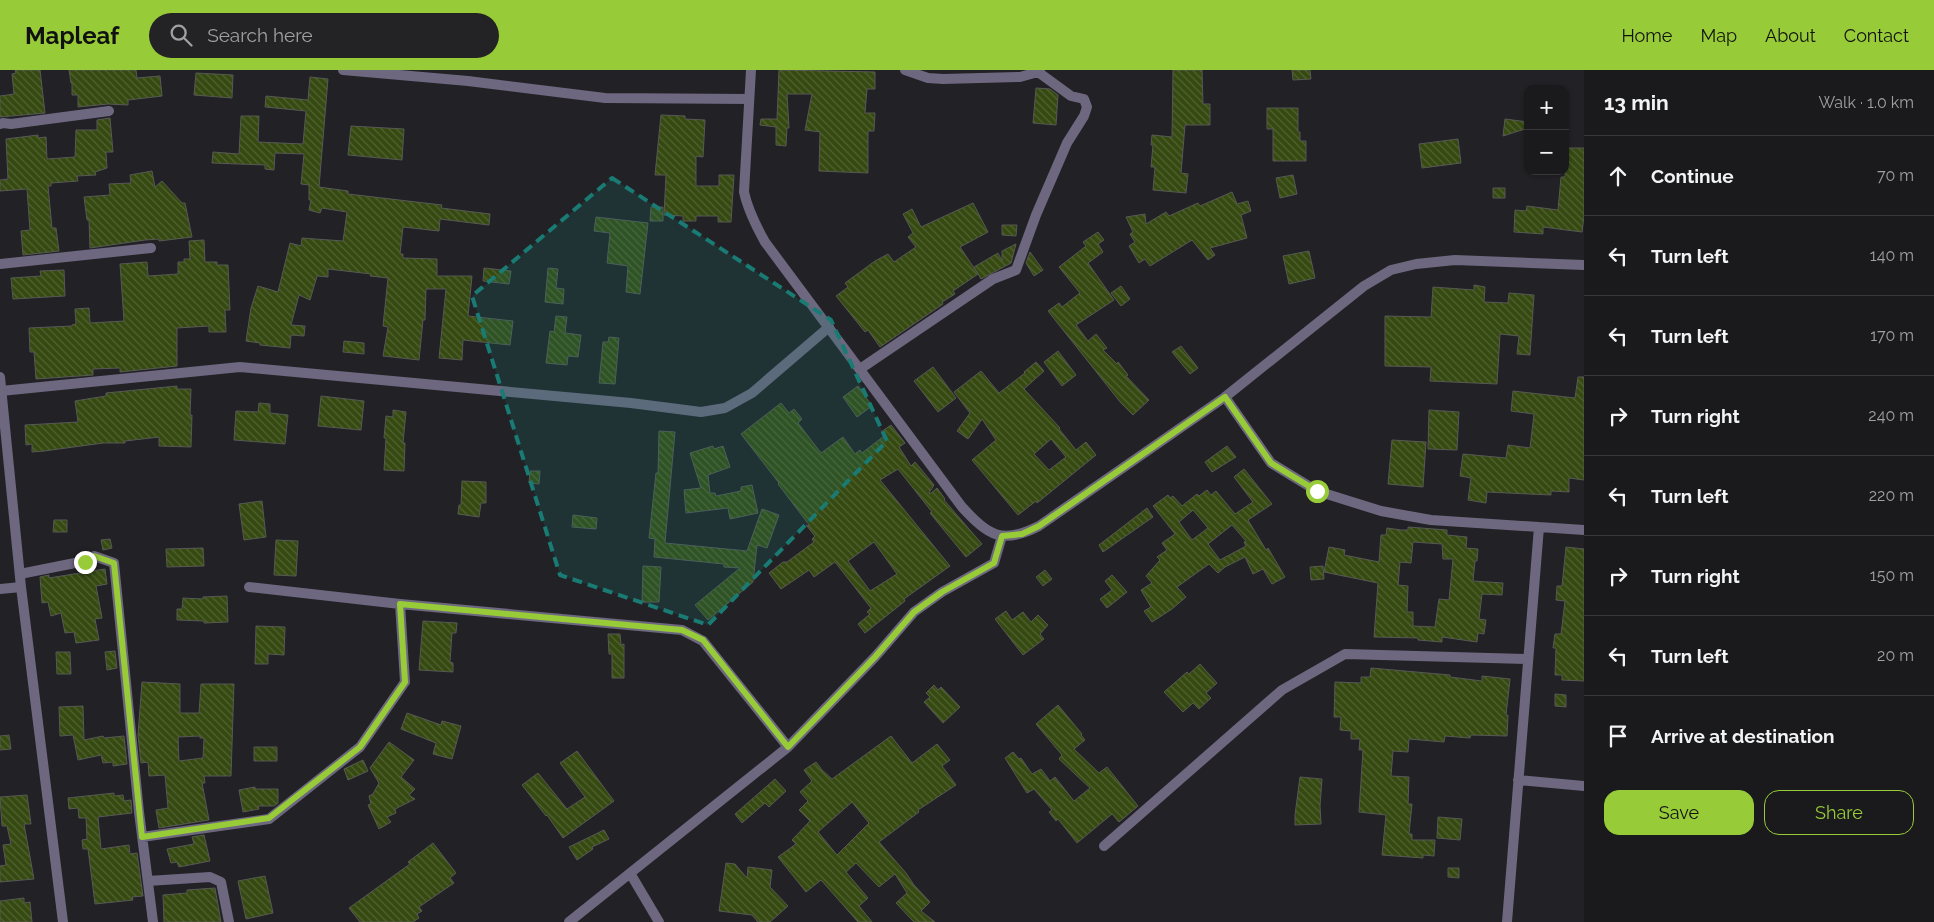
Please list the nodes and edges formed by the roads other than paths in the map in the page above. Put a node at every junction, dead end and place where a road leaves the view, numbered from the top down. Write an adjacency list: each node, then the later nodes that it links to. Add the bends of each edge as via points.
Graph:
1 (343, 70): 5 (street, via 606,98)
2 (751, 70): 5 (street)
3 (905, 70): 4 (street, via 935,79 1020,77)
4 (1039, 71): 12 (street, via 1071,96 1084,99 1086,107 1036,215 1016,270 993,279)
5 (749, 99): 11 (street, via 744,174 746,206 764,242)
6 (110, 111): 7 (street)
7 (0, 124)
8 (151, 248): 9 (street)
9 (0, 264)
10 (1584, 265): 15 (street, via 1455,260 1391,270 1364,286)
11 (829, 327): 12 (street); 14 (street, via 752,394 725,408 701,412 240,367)
12 (860, 369): 18 (street, via 962,507 988,531)
13 (0, 377): 14 (street)
14 (2, 391): 19 (street)
15 (1225, 397): 16 (street, via 1271,463 1317,491 1381,511 1431,520); 18 (street, via 1039,526 1022,534)
16 (1539, 527): 17 (street); 24 (street)
17 (1584, 530)
18 (1002, 536): 25 (street, via 994,563 914,612)
19 (20, 574): 20 (street); 28 (street, via 85,562 94,556 114,563)
20 (21, 587): 22 (street); 32 (street)
21 (249, 587): 23 (street)
22 (0, 589)
23 (400, 604): 25 (street, via 682,630 703,640); 28 (street, via 405,682 360,747 269,818)
24 (1528, 659): 26 (street); 29 (street, via 1345,654 1282,690)
25 (788, 747): 30 (street)
26 (1518, 780): 27 (street); 37 (street)
27 (1584, 786)
28 (142, 837): 31 (street)
29 (1104, 846)
30 (630, 873): 35 (street); 36 (street)
31 (148, 882): 33 (street); 34 (street, via 210,877 221,882)
32 (63, 922)
33 (153, 922)
34 (229, 922)
35 (569, 922)
36 (659, 922)
37 (1507, 922)

